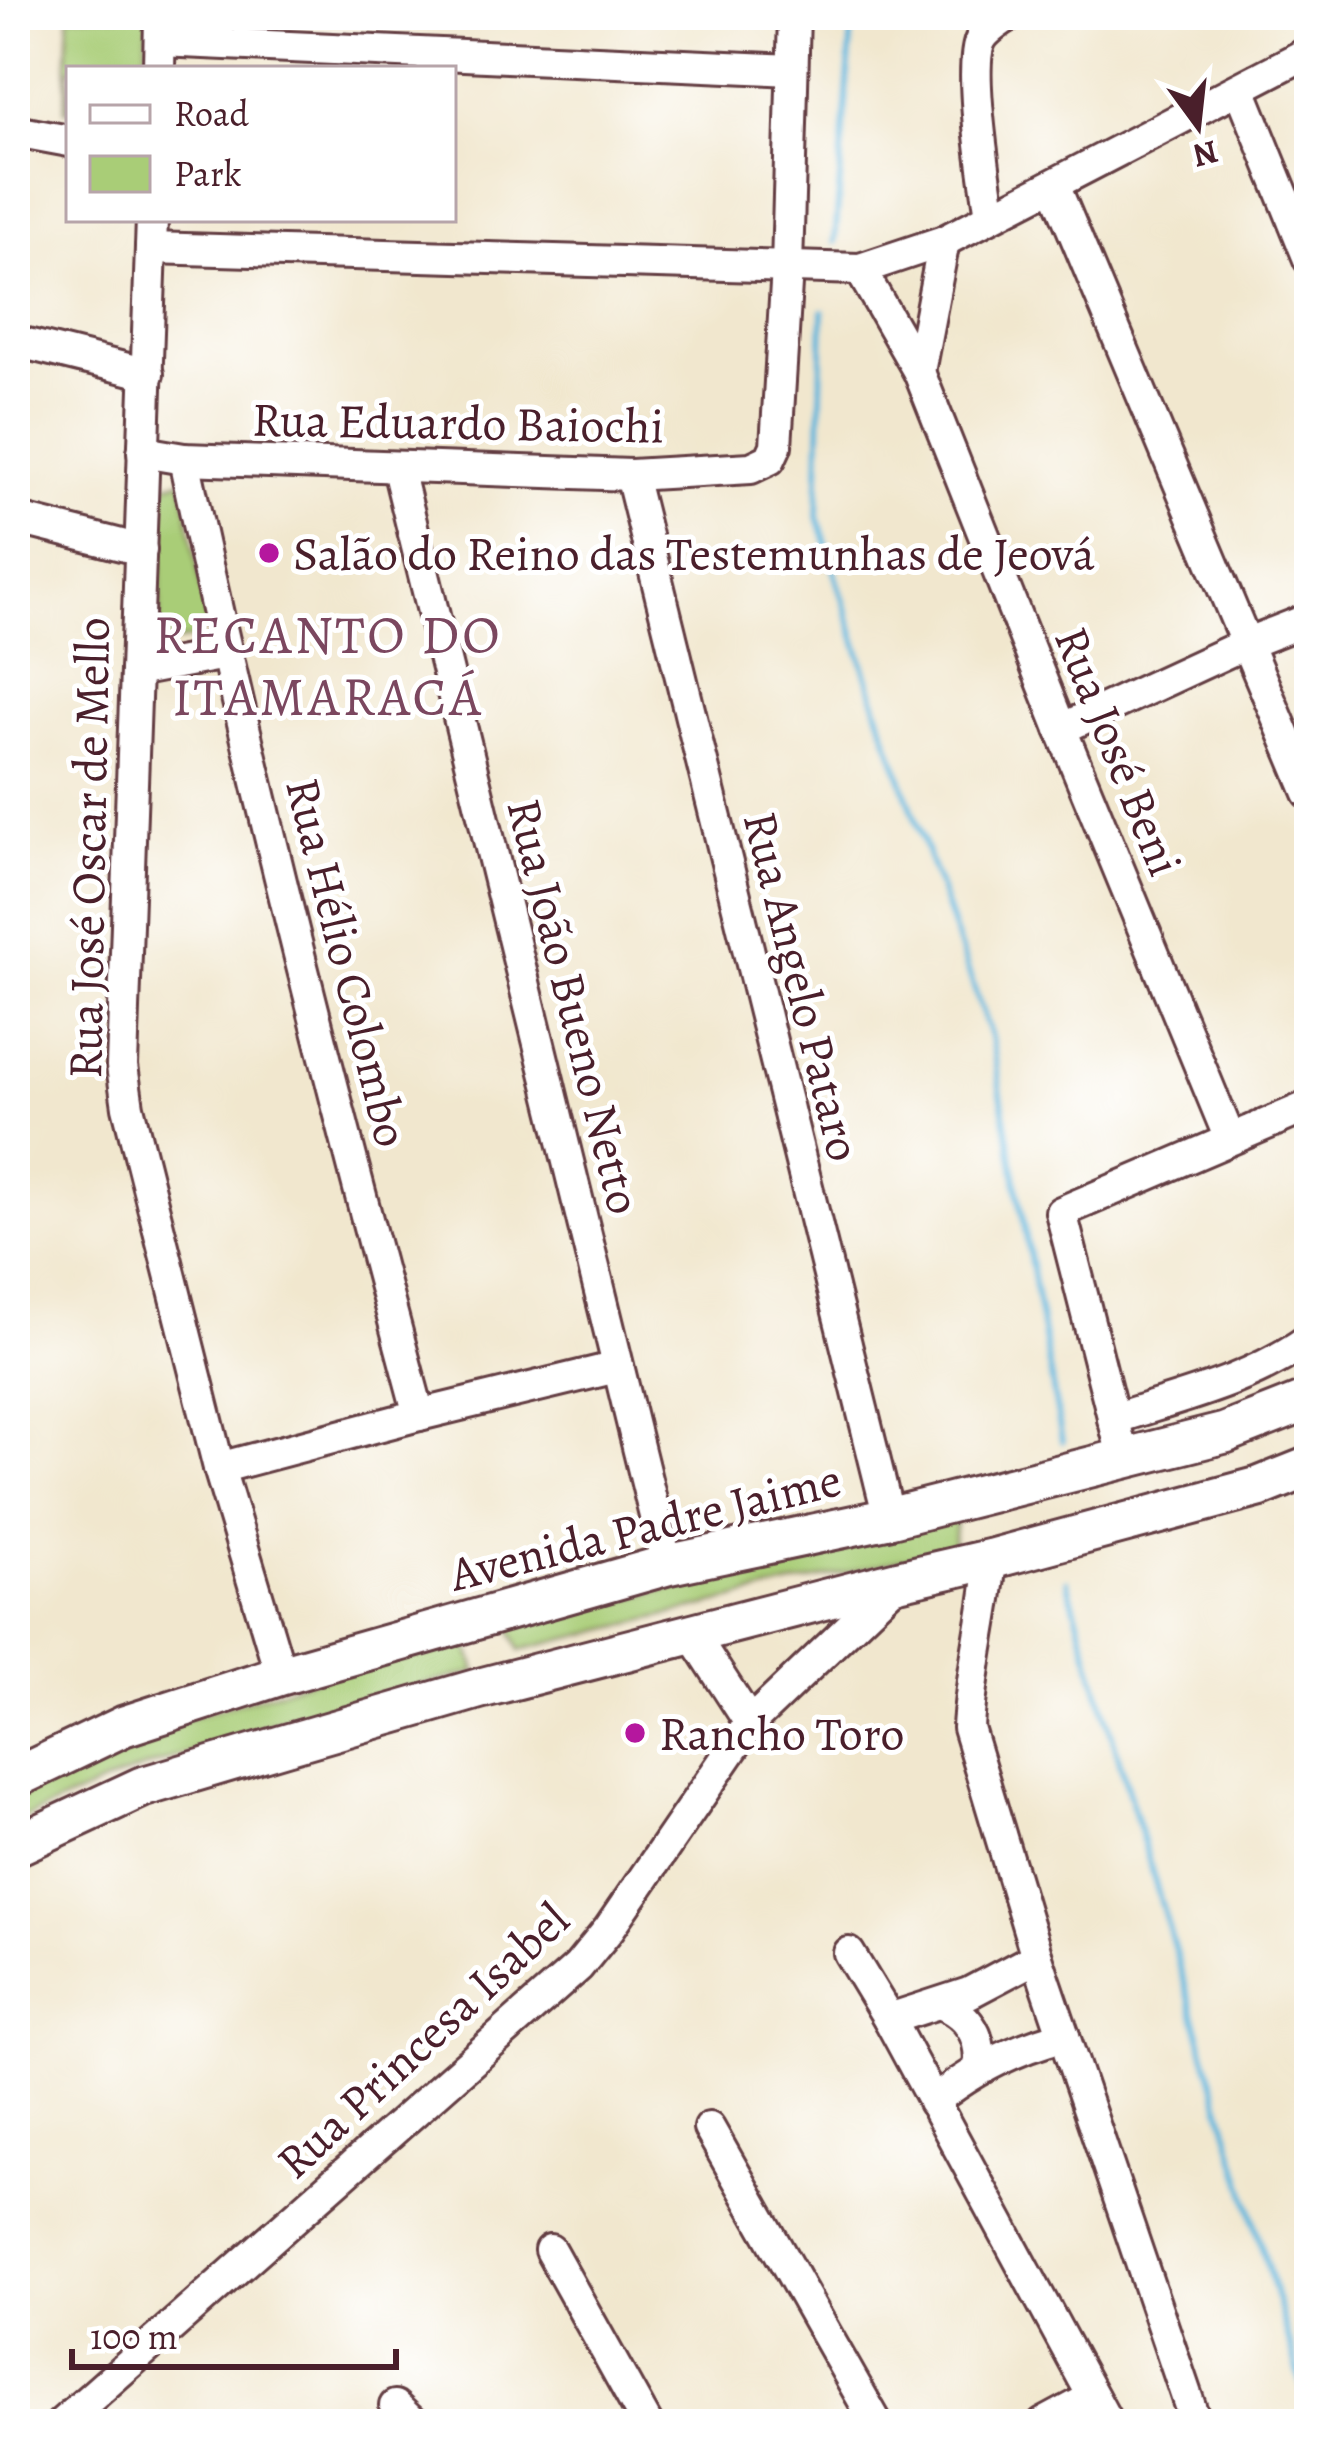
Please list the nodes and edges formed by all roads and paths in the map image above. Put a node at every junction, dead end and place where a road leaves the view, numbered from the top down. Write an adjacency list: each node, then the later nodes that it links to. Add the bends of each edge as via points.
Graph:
1 (794, 15): 5 (street)
2 (1009, 15): 10 (street, via 983,35 976,56)
3 (160, 42): 5 (street)
4 (1309, 52): 6 (street)
5 (792, 70): 14 (street)
6 (1240, 88): 9 (street); 13 (street)
7 (15, 131): 8 (street)
8 (66, 140)
9 (1054, 185): 10 (street); 26 (street)
10 (991, 216): 12 (street)
11 (151, 234): 14 (street); 18 (street, Rua José Oscar de Mello)
12 (944, 241): 15 (street); 17 (street)
13 (1309, 259)
14 (787, 268): 15 (street); 22 (street, Rua Eduardo Baiochi, via 770,459 751,469)
15 (860, 269): 17 (street, Rua José Beni)
16 (15, 341): 18 (street)
17 (919, 372): 29 (street, Rua José Beni)
18 (148, 374): 19 (street, Rua José Oscar de Mello)
19 (142, 452): 20 (street, Rua Eduardo Baiochi); 24 (street, Rua José Oscar de Mello)
20 (184, 459): 21 (street, Rua Eduardo Baiochi); 27 (street, Rua Hélio Colombo)
21 (398, 469): 22 (street, Rua Eduardo Baiochi); 34 (street, Rua João Bueno Netto)
22 (631, 475): 42 (street, Rua Angelo Pataro)
23 (15, 518): 24 (street)
24 (141, 550): 28 (street, Rua José Oscar de Mello)
25 (1309, 619): 26 (street)
26 (1246, 644): 29 (street); 30 (street)
27 (225, 654): 28 (street); 36 (street, Rua Hélio Colombo)
28 (136, 671): 40 (street, Rua José Oscar de Mello, via 122,1066)
29 (1061, 729): 32 (street, Rua José Beni)
30 (1309, 793)
31 (1309, 1106): 32 (street)
32 (1230, 1138): 37 (street, via 1061,1212)
33 (1309, 1339): 37 (street, via 1240,1378)
34 (616, 1367): 36 (street); 44 (street, Rua João Bueno Netto)
35 (1309, 1400): 38 (main road, Avenida Padre Jaime)
36 (419, 1415): 40 (street)
37 (1113, 1418): 38 (street)
38 (1124, 1460): 41 (main road, Avenida Padre Jaime)
39 (1309, 1467): 43 (main road)
40 (219, 1468): 48 (street, Rua José Oscar de Mello)
41 (1004, 1489): 42 (main road, Avenida Padre Jaime); 43 (main road, via 974,1533)
42 (889, 1518): 44 (main road, Avenida Padre Jaime)
43 (979, 1562): 45 (main road); 54 (street, via 986,1609 968,1728)
44 (667, 1565): 46 (main road, Avenida Padre Jaime)
45 (900, 1580): 47 (main road); 50 (street, Rua Princesa Isabel)
46 (470, 1623): 48 (main road, Avenida Padre Jaime); 49 (main road, via 485,1653)
47 (693, 1635): 49 (main road); 50 (street)
48 (280, 1675): 51 (main road, Avenida Padre Jaime, via 124,1726)
49 (481, 1688): 52 (main road, via 142,1787)
50 (750, 1723): 63 (street, Rua Princesa Isabel, via 578,1967)
51 (15, 1778)
52 (15, 1846)
53 (849, 1953): 56 (street)
54 (1037, 1957): 55 (street); 57 (street)
55 (942, 2004): 56 (street); 58 (street, via 971,2026)
56 (889, 2019): 59 (street)
57 (1064, 2036): 58 (street); 67 (street)
58 (980, 2068): 59 (street)
59 (933, 2102): 62 (street)
60 (709, 2128): 65 (street)
61 (550, 2251): 64 (street)
62 (1101, 2410): 66 (street)
63 (61, 2424)
64 (647, 2424)
65 (878, 2424)
66 (1042, 2424)
67 (1196, 2424)

